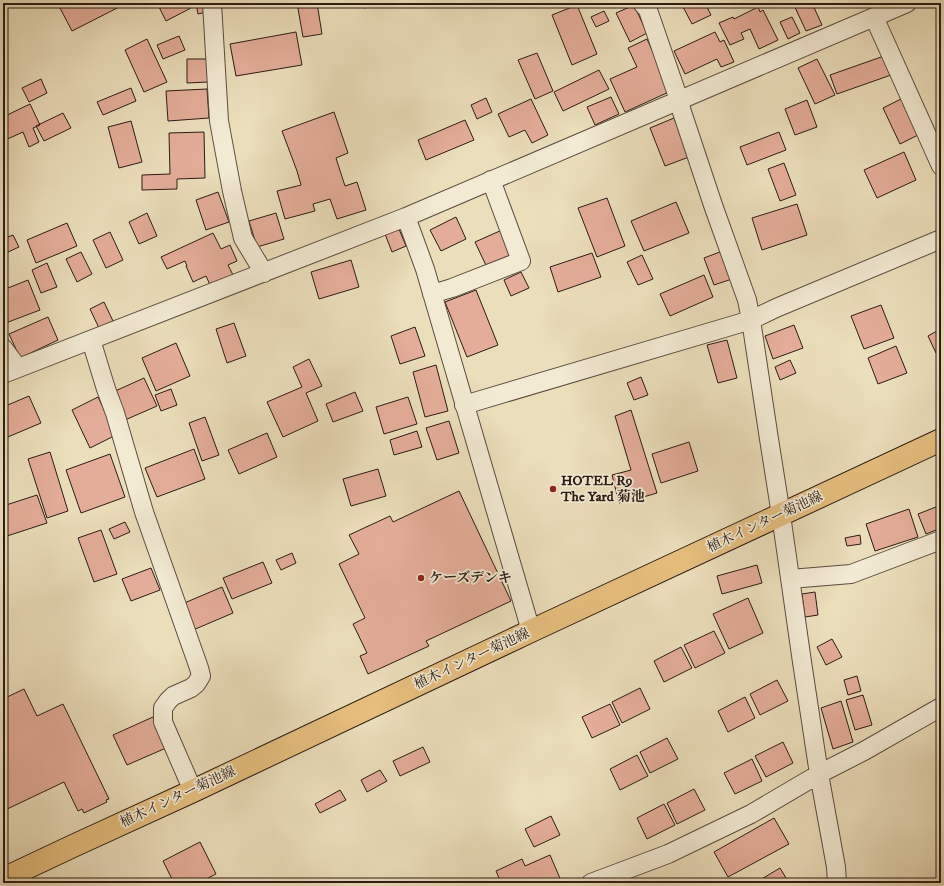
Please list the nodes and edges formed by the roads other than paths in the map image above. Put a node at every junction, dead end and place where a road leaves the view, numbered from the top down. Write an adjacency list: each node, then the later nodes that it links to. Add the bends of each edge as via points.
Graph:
1 (212, 3): 10 (street, via 219,121 232,191 243,238)
2 (642, 3): 5 (street, via 648,10)
3 (907, 3): 4 (street)
4 (874, 17): 5 (street); 6 (street)
5 (679, 100): 7 (street); 12 (street)
6 (941, 166)
7 (491, 180): 8 (street); 11 (street, via 521,261)
8 (406, 217): 10 (street); 11 (street)
9 (941, 239): 12 (street)
10 (264, 272): 13 (street)
11 (432, 294): 16 (street)
12 (752, 320): 16 (street); 18 (street)
13 (91, 340): 15 (street); 24 (street, via 116,413 144,512 201,676 196,684 173,696 163,708 163,722)
14 (3, 348): 15 (street)
15 (10, 371)
16 (464, 405): 21 (street)
17 (941, 440): 18 (main road, 植木インター菊池線)
18 (781, 515): 20 (street); 21 (main road, 植木インター菊池線)
19 (941, 540): 20 (street, via 851,574)
20 (790, 579): 23 (street)
21 (531, 631): 24 (main road, 植木インター菊池線)
22 (941, 707): 23 (street)
23 (819, 774): 26 (street, via 751,814 668,854); 27 (street)
24 (193, 791): 25 (main road, 植木インター菊池線)
25 (3, 879)
26 (591, 883)
27 (837, 883)

